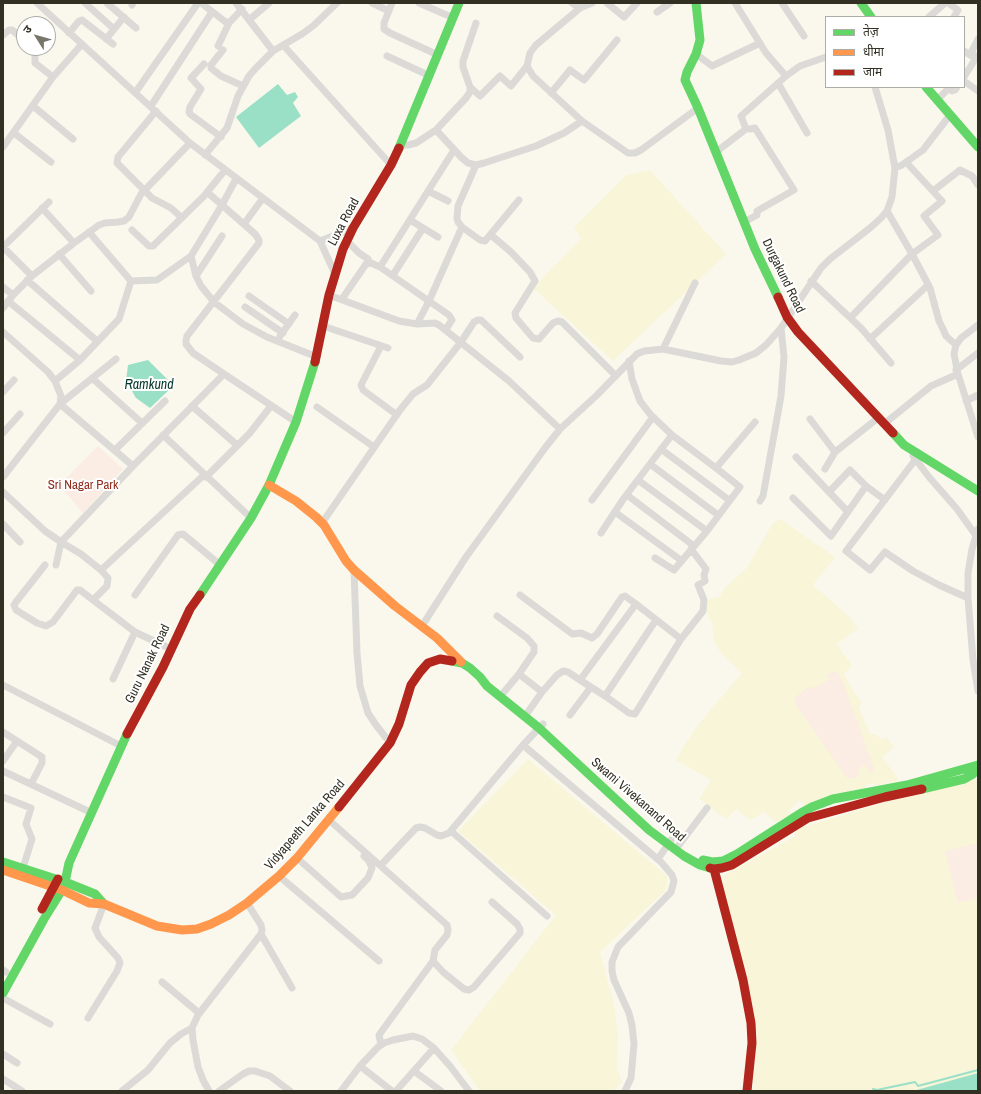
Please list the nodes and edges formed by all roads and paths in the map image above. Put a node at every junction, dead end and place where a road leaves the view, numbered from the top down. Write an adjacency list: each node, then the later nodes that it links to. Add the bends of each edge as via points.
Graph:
1 (37, 3): 38 (street)
2 (85, 3): 37 (street)
3 (107, 3): 32 (street)
4 (200, 3): 26 (street); 71 (street)
5 (236, 3): 24 (street)
6 (269, 3): 33 (street)
7 (337, 3): 48 (street, via 313,26)
8 (372, 3): 25 (street)
9 (392, 3): 25 (street)
10 (419, 3): 28 (street)
11 (455, 3): 28 (street)
12 (459, 3): 51 (street, Luxa Road)
13 (572, 3): 23 (street)
14 (592, 3): 23 (street)
15 (607, 3): 16 (street, via 624,17)
16 (637, 3)
17 (670, 3): 27 (street)
18 (696, 3): 52 (street, Durgakund Road, via 700,40)
19 (735, 3): 45 (street)
20 (782, 3): 41 (street)
21 (861, 3): 29 (street)
22 (947, 3): 30 (street); 31 (street, via 958,10)
23 (580, 8): 58 (street, via 536,45 530,53)
24 (242, 9): 33 (street); 34 (street)
25 (389, 11): 51 (street, via 384,26 387,31)
26 (212, 12): 34 (street); 76 (street)
27 (657, 12)
28 (449, 16): 51 (street)
29 (870, 16)
30 (930, 16)
31 (955, 16)
32 (124, 18): 36 (street); 37 (street)
33 (249, 20): 49 (street)
34 (229, 23): 65 (street, via 211,68)
35 (476, 23): 66 (street, via 463,61 464,74)
36 (136, 28)
37 (114, 29): 42 (street)
38 (69, 32): 42 (street, via 82,20); 46 (street)
39 (16, 33): 40 (street, via 9,30)
40 (3, 35)
41 (804, 36)
42 (106, 39): 47 (street)
43 (978, 39): 56 (street, via 972,51)
44 (617, 40): 72 (street, via 584,80 570,70)
45 (760, 43): 52 (street, via 712,66); 61 (street)
46 (82, 44): 62 (street); 71 (street)
47 (113, 44)
48 (284, 45): 49 (street); 94 (street)
49 (274, 51): 65 (street, via 255,68)
50 (965, 52): 56 (street)
51 (436, 54): 59 (street, Luxa Road)
52 (696, 54): 75 (street, Durgakund Road, via 686,72 685,80)
53 (35, 56): 62 (street, via 35,63)
54 (387, 56): 59 (street)
55 (825, 57): 61 (street, via 800,66)
56 (975, 58): 60 (street)
57 (204, 64): 83 (street, via 191,78 201,89 189,112)
58 (527, 66): 66 (street, via 511,86 500,76 480,96); 72 (street, via 533,76)
59 (428, 75): 86 (street, Luxa Road); 94 (street)
60 (965, 75)
61 (786, 76): 63 (street)
62 (53, 77): 74 (street)
63 (778, 82): 79 (street, via 741,116); 82 (street)
64 (965, 82): 70 (street)
65 (243, 86): 83 (street, via 229,124)
66 (470, 87): 80 (street, via 466,98)
67 (875, 88): 96 (street, via 888,130)
68 (927, 88): 73 (street)
69 (956, 88): 73 (street, via 952,92 950,89 947,90)
70 (978, 91)
71 (135, 92): 76 (street)
72 (551, 93): 78 (street)
73 (937, 100): 77 (street)
74 (33, 106): 81 (street); 84 (street)
75 (698, 108): 78 (street, via 635,153 628,153); 90 (street, Durgakund Road)
76 (153, 109): 85 (street); 100 (street, via 116,163)
77 (950, 115): 88 (street); 93 (street, via 923,150)
78 (582, 121): 95 (street, via 536,146)
79 (746, 129): 90 (street); 113 (street, via 755,128 794,190 757,211 757,215)
80 (436, 130): 86 (street, via 416,143); 89 (street)
81 (14, 133): 87 (street); 92 (street)
82 (807, 133)
83 (221, 137): 91 (street)
84 (73, 139)
85 (190, 143): 91 (street); 100 (street)
86 (402, 145): 94 (street, Luxa Road)
87 (3, 147)
88 (978, 147)
89 (454, 150): 95 (street, via 468,162); 101 (street)
90 (716, 152): 113 (street, Durgakund Road)
91 (205, 155): 97 (street)
92 (51, 162)
93 (906, 162): 96 (street); 102 (street)
94 (390, 164): 115 (street, Luxa Road)
95 (476, 165): 117 (street, via 458,206 457,218)
96 (895, 168): 110 (street, via 892,197)
97 (225, 170): 98 (street); 103 (street)
98 (236, 179): 104 (street); 108 (street)
99 (978, 185): 102 (street, via 972,176 960,170)
100 (144, 191): 111 (street); 119 (street, via 124,221 104,223)
101 (428, 191): 106 (street); 112 (street)
102 (933, 191): 128 (street, via 942,200 924,216 938,235)
103 (207, 192): 108 (street); 111 (street)
104 (262, 198): 114 (street); 123 (street)
105 (519, 200): 120 (street)
106 (448, 201)
107 (49, 202): 109 (street)
108 (222, 205): 114 (street); 129 (street)
109 (42, 208): 125 (street); 126 (street)
110 (887, 211): 128 (street); 137 (street, via 870,228 830,259)
111 (182, 218): 118 (street, via 153,246 149,246)
112 (410, 220): 116 (street); 131 (street)
113 (744, 222): 152 (street, Durgakund Road)
114 (244, 224): 147 (street, via 258,237 259,243)
115 (353, 228): 123 (street); 124 (street, Luxa Road)
116 (423, 228): 122 (street); 133 (street)
117 (462, 228): 120 (street, via 483,241); 146 (street)
118 (132, 230)
119 (89, 232): 125 (street); 136 (street)
120 (491, 235): 176 (street, via 511,252 536,281 514,313 533,338 538,339 553,323 562,322)
121 (222, 236): 134 (street)
122 (438, 237)
123 (320, 241): 132 (street)
124 (347, 241): 130 (street); 132 (street, Luxa Road)
125 (74, 243): 127 (street)
126 (3, 247): 135 (street)
127 (59, 254): 135 (street); 141 (street)
128 (912, 254): 139 (street); 151 (street)
129 (191, 256): 134 (street); 136 (street, via 157,280)
130 (368, 259)
131 (380, 267): 133 (street); 145 (street, via 371,263 366,264)
132 (335, 274): 142 (street, Luxa Road)
133 (393, 275): 146 (street)
134 (196, 276): 147 (street)
135 (30, 278): 144 (street); 162 (street)
136 (131, 281): 162 (street, via 119,319)
137 (811, 282): 152 (street); 161 (street)
138 (695, 283): 166 (street)
139 (928, 285): 161 (street); 165 (street, via 939,321 946,336)
140 (3, 287): 144 (street)
141 (91, 291)
142 (329, 295): 145 (street); 156 (street, Luxa Road)
143 (249, 296): 153 (street)
144 (10, 298): 149 (street); 171 (street)
145 (342, 299): 154 (street, via 399,321)
146 (429, 301): 154 (street); 158 (street, via 451,318 451,323)
147 (214, 302): 163 (street, via 243,324); 175 (street, via 187,336 186,344 193,353)
148 (245, 307): 160 (street)
149 (3, 308)
150 (295, 315): 153 (street)
151 (854, 315)
152 (787, 317): 157 (street); 192 (street, Durgakund Road)
153 (289, 324): 160 (street)
154 (417, 324): 158 (street, via 434,323)
155 (978, 325): 165 (street, via 961,338)
156 (323, 326): 168 (street, Luxa Road); 189 (street, via 384,347 361,385 363,390)
157 (781, 328): 166 (street, via 756,353 732,362); 226 (street, via 784,357 781,396)
158 (446, 329): 164 (street)
159 (3, 332): 179 (street, via 39,363)
160 (282, 333): 163 (street)
161 (870, 339): 173 (street)
162 (97, 341): 171 (street)
163 (277, 341): 168 (street)
164 (461, 342): 169 (street, via 474,322 481,320); 189 (street, via 427,385 413,394); 196 (street, via 509,381)
165 (956, 346): 174 (street, via 954,354)
166 (663, 349): 172 (street, via 644,350)
167 (978, 353): 174 (street)
168 (317, 357): 193 (street, Luxa Road)
169 (520, 357)
170 (116, 359): 177 (street)
171 (80, 360): 179 (street)
172 (629, 361): 176 (street); 190 (street, via 640,401)
173 (891, 363)
174 (957, 372): 183 (street); 192 (street)
175 (224, 374): 185 (street); 186 (street)
176 (616, 376): 196 (street)
177 (92, 378): 184 (street); 195 (street)
178 (14, 380): 180 (street)
179 (55, 381): 184 (street, via 61,396)
180 (3, 392)
181 (978, 395): 183 (street)
182 (164, 401): 195 (street)
183 (966, 401): 200 (street)
184 (60, 404): 205 (street); 214 (street)
185 (192, 406): 199 (street); 201 (street)
186 (271, 406): 193 (street); 201 (street)
187 (317, 407): 203 (street)
188 (20, 414): 197 (street)
189 (397, 415): 203 (street)
190 (653, 417): 198 (street); 223 (street)
191 (810, 418): 206 (street)
192 (881, 421): 202 (street, Durgakund Road); 206 (street)
193 (296, 422): 216 (street, Luxa Road)
194 (754, 422): 211 (street)
195 (142, 423): 205 (street)
196 (560, 429): 253 (street, via 466,557)
197 (3, 433)
198 (672, 435): 204 (street); 211 (street)
199 (162, 436): 210 (street); 213 (street)
200 (978, 437)
201 (237, 445): 213 (street)
202 (904, 445): 208 (street); 218 (street, Durgakund Road)
203 (374, 447): 232 (street)
204 (661, 449): 209 (street); 224 (street)
205 (115, 450): 210 (street)
206 (835, 452): 212 (street)
207 (796, 457): 220 (street)
208 (915, 460): 225 (street); 235 (street)
209 (650, 464): 215 (street); 229 (street)
210 (133, 466): 237 (street)
211 (716, 468): 224 (street, via 740,487)
212 (825, 469)
213 (205, 476): 230 (street); 244 (street)
214 (3, 477)
215 (638, 480): 221 (street); 233 (street)
216 (269, 485): 230 (street, Guru Nanak Road); 232 (street, Swami Vivekanand Road, via 307,509)
217 (866, 486): 220 (street, via 850,470); 225 (street); 228 (street)
218 (978, 491)
219 (3, 492): 237 (street, via 45,531)
220 (829, 492): 228 (street)
221 (627, 495): 227 (street); 238 (street)
222 (793, 498): 228 (street, via 831,536)
223 (592, 500)
224 (729, 500): 229 (street)
225 (885, 500): 248 (street, via 846,551 870,570 885,552 913,570)
226 (760, 501)
227 (615, 512): 234 (street); 240 (street)
228 (848, 512)
229 (718, 515): 233 (street)
230 (251, 518): 241 (street, Guru Nanak Road)
231 (3, 524): 236 (street)
232 (322, 524): 245 (street, Swami Vivekanand Road)
233 (707, 531): 238 (street)
234 (601, 533)
235 (977, 534): 248 (street, via 969,560)
236 (20, 542)
237 (61, 542): 243 (street); 244 (street, via 82,554)
238 (692, 548): 240 (street); 255 (street, via 706,569 705,581 698,585 704,600 703,611)
239 (655, 558): 240 (street, via 674,570)
240 (682, 561)
241 (219, 564): 246 (street, via 183,534 178,534); 256 (street, Guru Nanak Road, via 190,609)
242 (45, 565): 249 (street, via 16,602 16,610 46,626 53,622 77,590)
243 (56, 565)
244 (101, 570): 249 (street, via 108,578 107,586)
245 (354, 570): 253 (street, Swami Vivekanand Road); 273 (street, via 360,686 368,713)
246 (135, 595)
247 (520, 595): 250 (street, via 571,633 581,633 592,638 622,597 626,596)
248 (968, 598): 264 (street)
249 (93, 600): 254 (street)
250 (636, 604): 252 (street); 261 (street)
251 (497, 616): 258 (street, via 534,646 534,652)
252 (656, 620): 255 (street); 267 (street)
253 (422, 626): 257 (street, Swami Vivekanand Road)
254 (135, 632): 256 (street); 260 (street)
255 (681, 639): 267 (street, via 635,714 629,713)
256 (171, 649): 275 (street, Guru Nanak Road)
257 (466, 665): 259 (street, Swami Vivekanand Road); 273 (street, Vidyapeeth Lanka Road, via 440,659 428,663 411,685)
258 (519, 674): 265 (street); 266 (street)
259 (480, 677): 265 (street, Swami Vivekanand Road); 270 (street, Swami Vivekanand Road, via 487,686)
260 (113, 679)
261 (580, 680): 263 (street); 266 (street, via 563,671)
262 (3, 685): 275 (street)
263 (591, 687): 267 (street); 269 (street)
264 (978, 690)
265 (504, 692): 268 (street, Swami Vivekanand Road)
266 (542, 692): 268 (street)
267 (605, 696)
268 (528, 712): 270 (street, Swami Vivekanand Road)
269 (570, 715)
270 (541, 726): 274 (street); 285 (street, Swami Vivekanand Road)
271 (3, 732): 272 (street)
272 (17, 741): 276 (street); 279 (street, via 40,755 42,759)
273 (390, 743): 283 (street, Vidyapeeth Lanka Road)
274 (523, 745): 284 (street); 287 (street)
275 (121, 746): 282 (street, Guru Nanak Road)
276 (3, 761)
277 (978, 766): 285 (street, Swami Vivekanand Road, via 907,785 833,799 812,807 723,861 703,860); 291 (street, via 973,774 964,779 808,818 732,864)
278 (3, 771): 279 (street)
279 (31, 784): 282 (street)
280 (3, 797): 290 (street, via 31,808 26,824 32,839)
281 (707, 808): 285 (street)
282 (92, 813): 294 (street, Guru Nanak Road)
283 (328, 822): 286 (street, Vidyapeeth Lanka Road); 286 (street, via 369,861 372,868 360,888 352,895 340,897); 289 (street)
284 (451, 831): 289 (street, via 441,836 425,828 416,828); 298 (street)
285 (673, 843): 287 (street); 291 (street, Swami Vivekanand Road, via 700,865)
286 (296, 858): 293 (street, Vidyapeeth Lanka Road)
287 (658, 859): 329 (street, via 672,875 674,881 671,892 618,947 612,962 614,980 629,1013 634,1044 631,1078)
288 (3, 862): 290 (street, Vidyapeeth Lanka Road)
289 (380, 865): 301 (street, via 447,925 447,934 435,950)
290 (24, 868): 294 (street, Vidyapeeth Lanka Road)
291 (714, 869): 330 (street, via 743,980 751,1023 752,1043)
292 (3, 870): 294 (street, Vidyapeeth Lanka Road)
293 (279, 876): 296 (street, Vidyapeeth Lanka Road); 300 (street)
294 (60, 884): 297 (street, Vidyapeeth Lanka Road, via 95,894); 302 (street); 305 (street, via 44,919)
295 (492, 902): 301 (street, via 517,924 520,933 474,987 464,989)
296 (247, 903): 297 (street, Vidyapeeth Lanka Road, via 211,924 198,929 182,930 157,926); 299 (street, via 261,925)
297 (104, 904): 308 (street, via 95,928 99,937 120,962)
298 (547, 916)
299 (261, 934): 304 (street); 307 (street)
300 (379, 961)
301 (433, 961): 311 (street, via 379,1035)
302 (4, 973)
303 (162, 982): 307 (street)
304 (292, 988)
305 (3, 993)
306 (3, 998): 309 (street)
307 (199, 1013): 310 (street)
308 (88, 1018)
309 (50, 1024)
310 (192, 1028): 320 (street, via 170,1043 148,1070); 321 (street, via 198,1067)
311 (381, 1045): 312 (street, via 413,1036); 315 (street)
312 (434, 1048): 316 (street); 328 (street)
313 (3, 1054): 314 (street)
314 (17, 1063)
315 (360, 1066): 324 (street); 325 (street)
316 (414, 1070): 326 (street); 327 (street)
317 (3, 1079): 319 (street)
318 (281, 1088): 322 (street, via 263,1072 248,1071); 323 (street)
319 (22, 1091)
320 (122, 1091)
321 (209, 1091)
322 (219, 1091)
323 (290, 1091)
324 (341, 1091)
325 (392, 1091)
326 (396, 1091)
327 (440, 1091)
328 (469, 1091)
329 (625, 1091)
330 (747, 1091)

